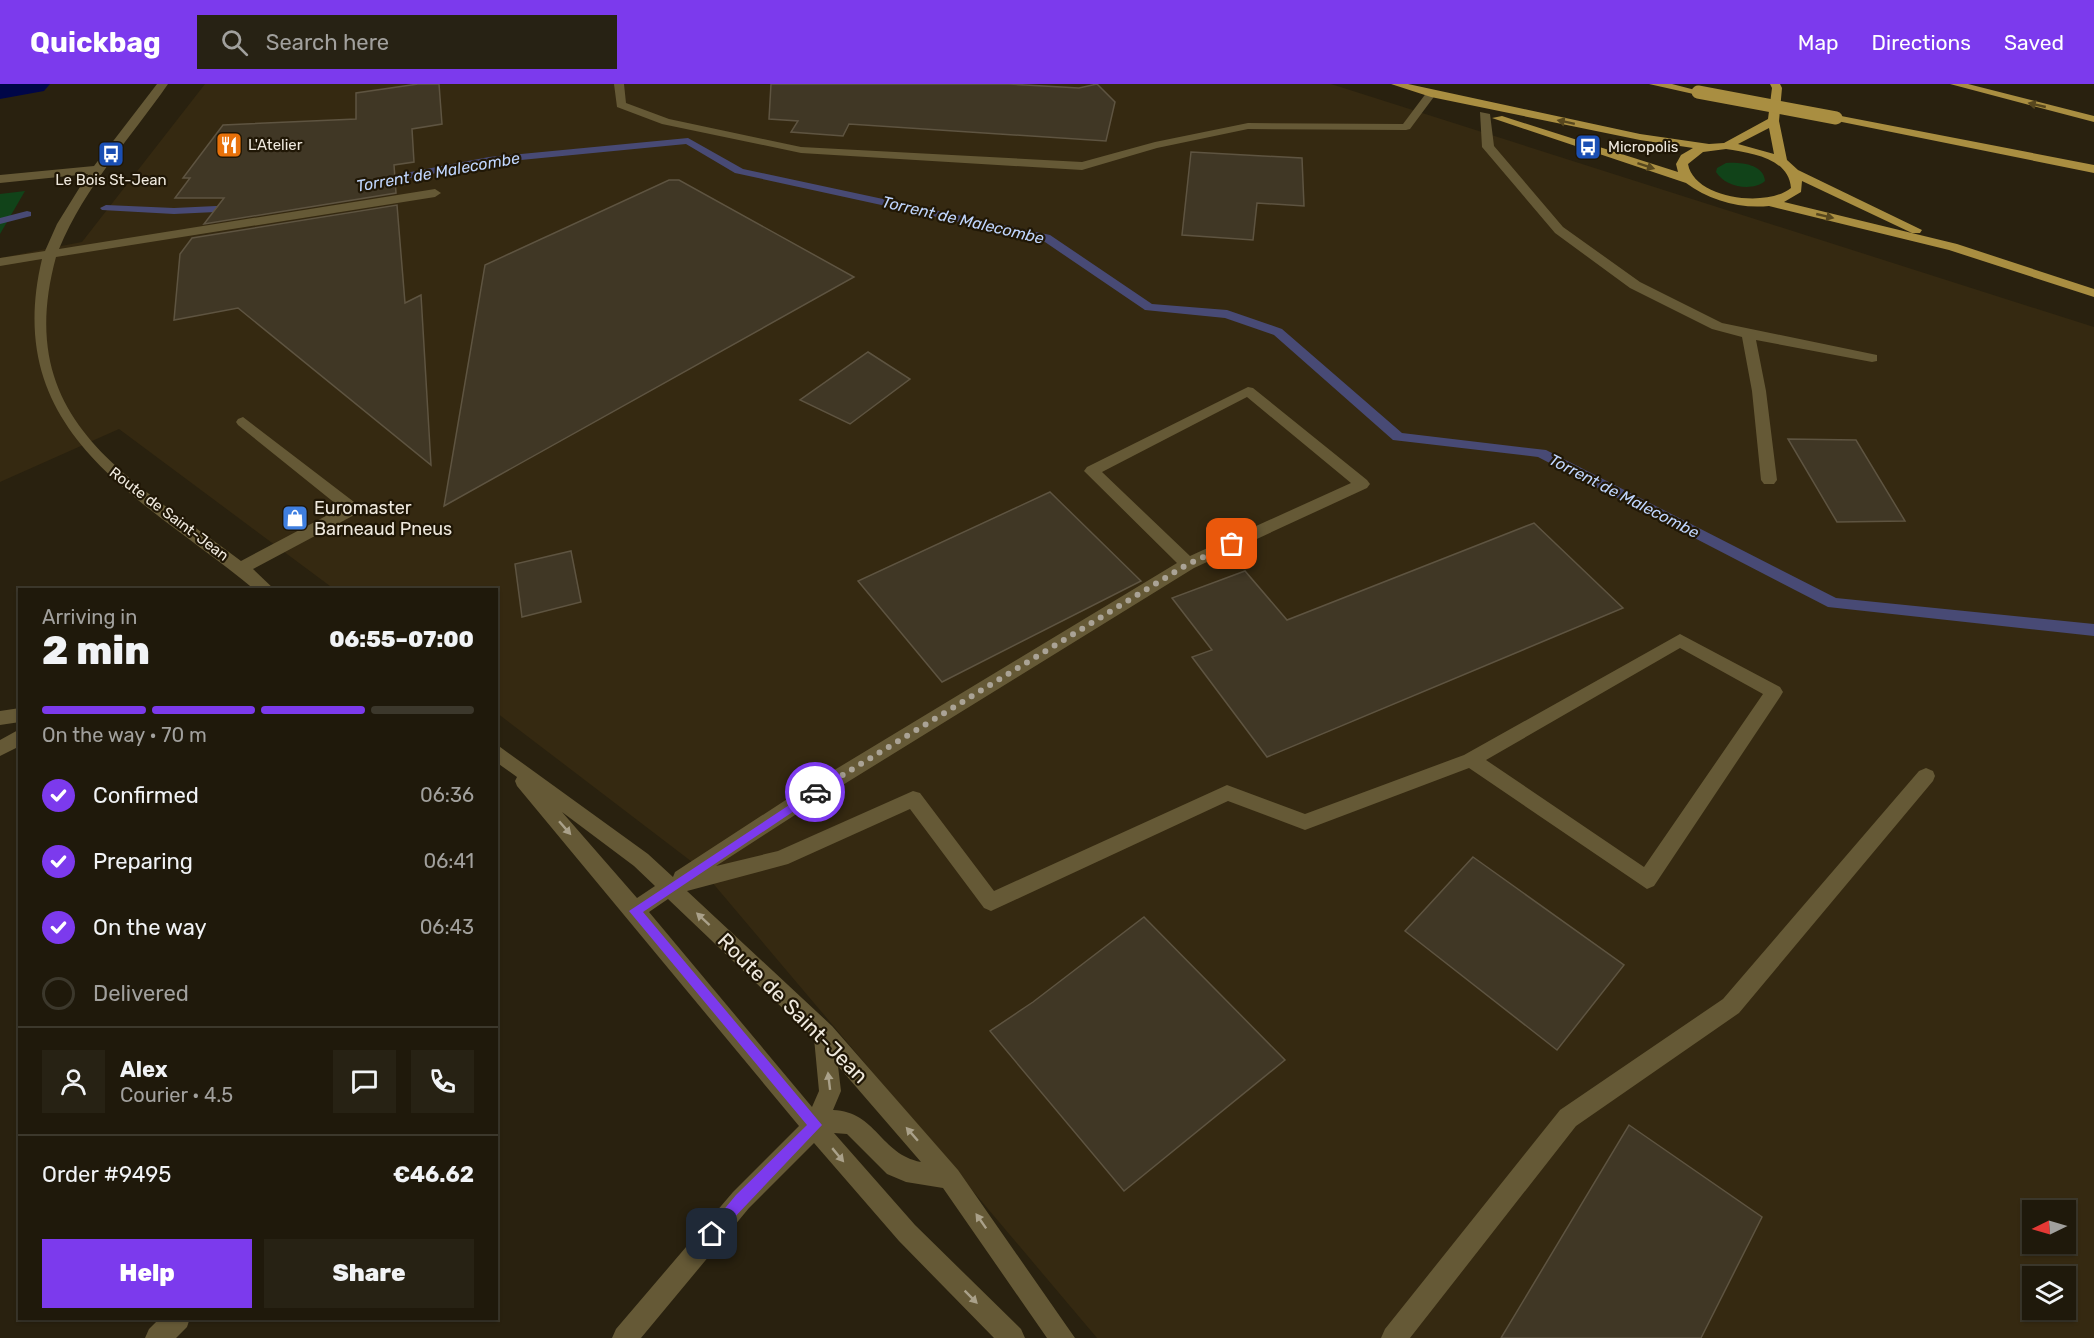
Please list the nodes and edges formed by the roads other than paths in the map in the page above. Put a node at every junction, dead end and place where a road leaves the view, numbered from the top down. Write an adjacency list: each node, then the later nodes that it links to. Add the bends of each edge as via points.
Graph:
1 (164, 84): 17 (street, Route de Saint-Jean)
2 (619, 84): 9 (street, via 621,105 666,122 801,150 1082,166 1155,145 1248,126 1407,128)
3 (1396, 84): 9 (main road)
4 (1654, 84): 13 (main road, bridge)
5 (1955, 84): 8 (main road)
6 (1972, 84): 8 (street)
7 (1779, 85): 12 (main road)
8 (1983, 93): 11 (main road, one-way to 8)
9 (1431, 94): 10 (main road); 15 (main road, one-way to 9)
10 (1484, 114): 22 (main road, one-way to 22); 29 (street, via 1488,147 1559,230 1635,285 1716,326)
11 (2094, 119)
12 (1773, 121): 14 (main road); 16 (main road)
13 (1872, 126): 18 (main road); 21 (main road)
14 (1726, 146): 15 (main road); 16 (main road, via 1756,151)
15 (1706, 147): 22 (main road, via 1686,156 1682,164)
16 (1782, 163): 19 (main road)
17 (99, 169): 20 (street); 26 (street, Route de Saint-Jean, via 68,215)
18 (2094, 169)
19 (1794, 173): 24 (main road, via 1798,181 1792,195); 25 (main road)
20 (0, 179)
21 (2094, 179)
22 (1690, 180): 24 (main road, via 1725,198)
23 (435, 193): 26 (street)
24 (1768, 202): 25 (main road, one-way to 25)
25 (1953, 247): 28 (main road)
26 (50, 255): 27 (street); 34 (street, Route de Saint-Jean, via 40,289 38,357 67,422 102,464)
27 (0, 262)
28 (2094, 293)
29 (1748, 334): 30 (street); 32 (street)
30 (1872, 358)
31 (243, 422): 34 (street, via 352,509)
32 (1769, 480)
33 (1188, 564): 33 (street, via 1092,471 1248,391 1362,484); 44 (street, via 805,798)
34 (242, 568): 35 (street, Route de Saint-Jean)
35 (265, 588)
36 (18, 715): 37 (street)
37 (0, 718)
38 (18, 737): 39 (street)
39 (0, 749)
40 (498, 753): 44 (street, Route de Saint-Jean, via 641,860)
41 (498, 753): 45 (street, Route de Saint-Jean, one-way to 45)
42 (1471, 760): 42 (street, via 1647,880 1774,692 1680,639); 44 (street, via 1305,822 1227,793 992,902 913,799 781,858)
43 (1926, 776): 54 (street, via 1731,1006 1568,1118)
44 (669, 887): 45 (street); 46 (street, Route de Saint-Jean, one-way to 44)
45 (635, 911): 47 (street, Route de Saint-Jean)
46 (824, 1033): 47 (street, one-way to 46, via 830,1091); 48 (street, Route de Saint-Jean, one-way to 46)
47 (816, 1125): 48 (street, via 836,1120 851,1122 896,1167); 51 (street, via 741,1200); 52 (street, Route de Saint-Jean, one-way to 52, via 907,1233)
48 (950, 1178): 53 (street, Route de Saint-Jean, one-way to 48)
49 (176, 1320): 50 (street)
50 (158, 1338)
51 (625, 1338)
52 (1012, 1338)
53 (1062, 1338)
54 (1394, 1338)

